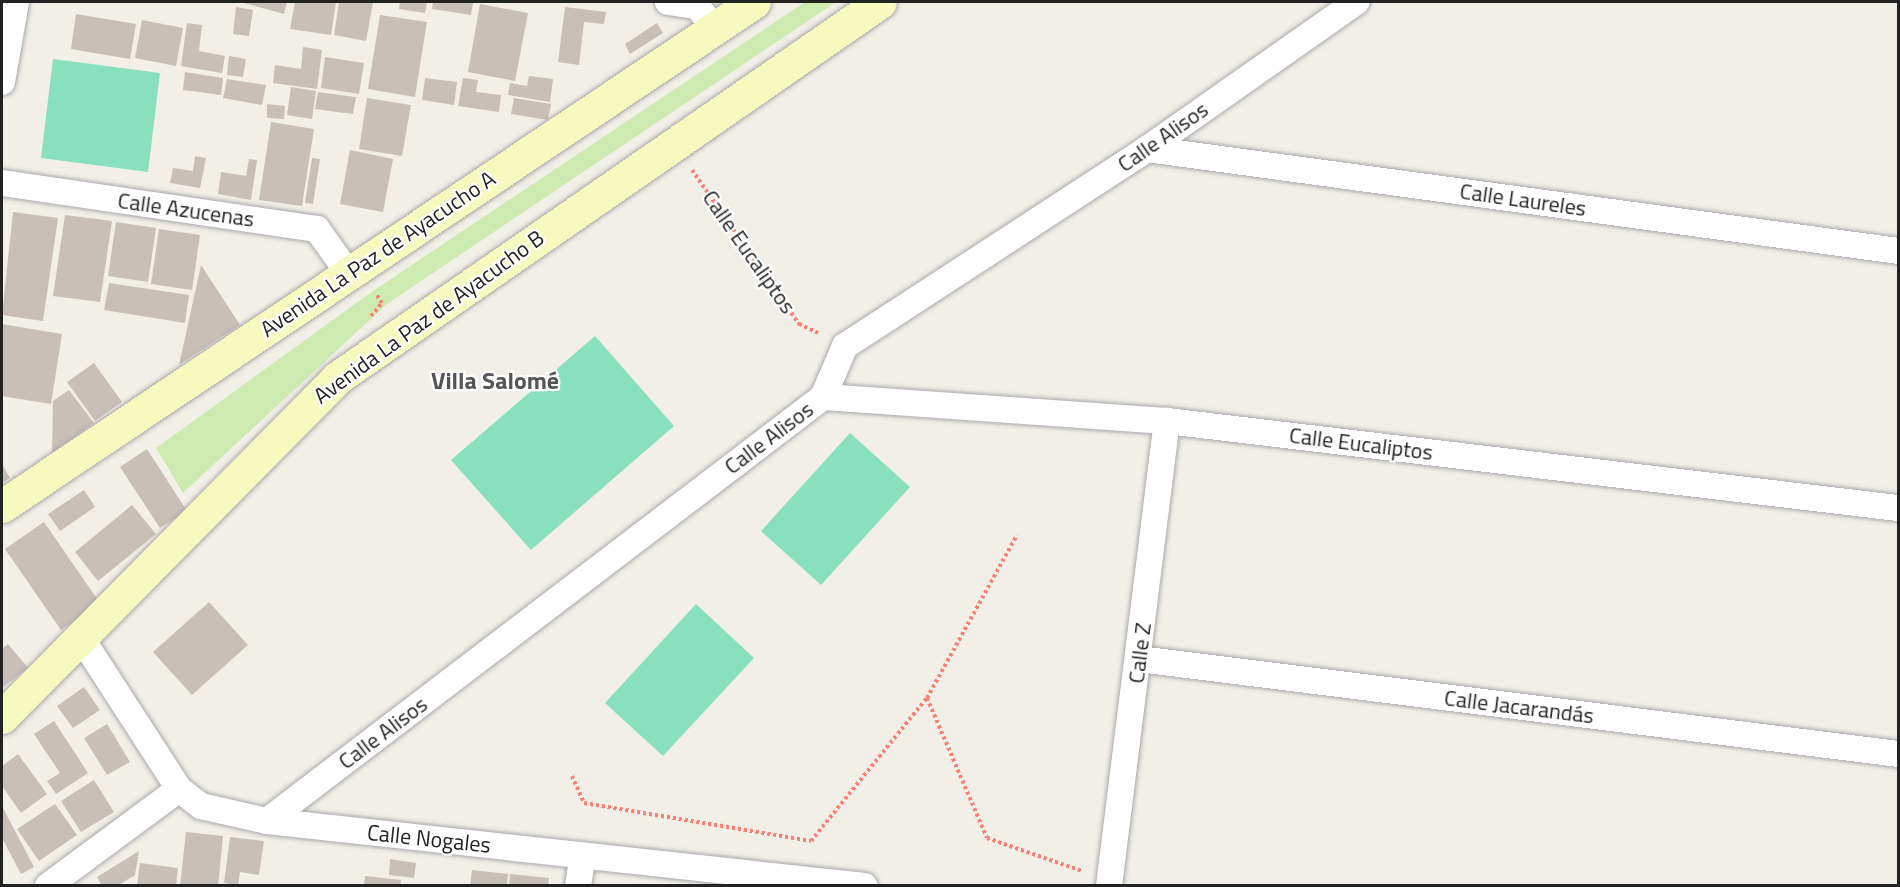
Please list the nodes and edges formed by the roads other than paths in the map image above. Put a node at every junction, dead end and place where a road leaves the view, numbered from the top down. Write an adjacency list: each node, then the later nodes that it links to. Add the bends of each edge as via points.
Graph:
1 (16, 2): 7 (street)
2 (668, 2): 6 (street, via 697,6)
3 (754, 2): 6 (main road, Avenida La Paz de Ayacucho A)
4 (880, 2): 16 (main road, Avenida La Paz de Ayacucho B, via 337,378)
5 (1356, 2): 8 (street, Calle Alisos)
6 (714, 28): 11 (main road, Avenida La Paz de Ayacucho A)
7 (2, 82)
8 (1147, 149): 10 (street, Calle Laureles); 12 (street, Calle Alisos, via 845,346)
9 (2, 183): 11 (street, Calle Azucenas, via 317,229)
10 (1899, 251)
11 (361, 282): 14 (main road, Avenida La Paz de Ayacucho A)
12 (823, 396): 13 (street, Calle Eucaliptos); 21 (street, Calle Alisos)
13 (1167, 421): 15 (street, Calle Eucaliptos); 17 (street, Calle Z)
14 (2, 506)
15 (1899, 508)
16 (82, 639): 18 (main road, Avenida La Paz de Ayacucho B); 20 (street, Calle Nogales)
17 (1139, 659): 19 (street, Calle Jacarandás); 23 (street, Calle Z)
18 (2, 717)
19 (1899, 754)
20 (180, 789): 21 (street, Calle Nogales, via 201,806); 24 (street)
21 (267, 821): 22 (street, Calle Nogales)
22 (583, 856): 25 (street); 26 (street, Calle Nogales)
23 (1109, 883)
24 (48, 885)
25 (578, 885)
26 (864, 885)

